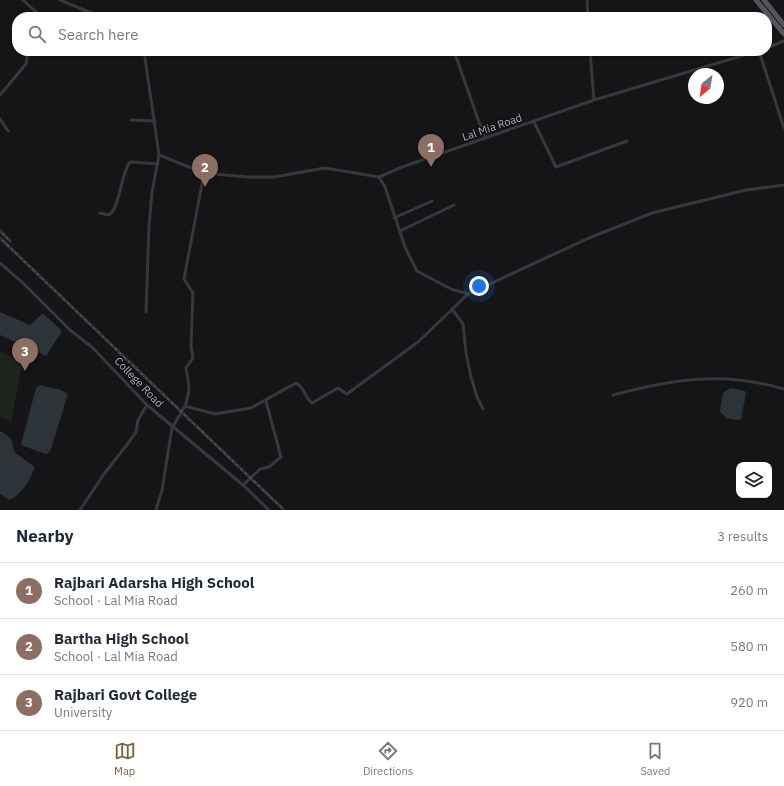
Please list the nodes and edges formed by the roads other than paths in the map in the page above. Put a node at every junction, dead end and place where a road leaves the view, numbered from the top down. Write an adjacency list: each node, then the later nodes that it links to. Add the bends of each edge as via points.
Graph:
1 (23, 0): 6 (street)
2 (60, 0): 7 (street)
3 (587, 0): 8 (street)
4 (756, 0): 9 (main road)
5 (764, 0): 11 (main road)
6 (36, 12)
7 (89, 12)
8 (588, 12)
9 (766, 12)
10 (772, 19): 12 (main road)
11 (784, 26)
12 (784, 34)
13 (784, 41): 14 (street)
14 (772, 46)
15 (27, 56): 21 (street, via 26,64)
16 (145, 56): 25 (street)
17 (456, 56): 29 (street)
18 (590, 56): 22 (street)
19 (741, 56): 22 (street, Lal Mia Road)
20 (760, 56): 27 (street)
21 (0, 96)
22 (594, 100): 26 (street, Lal Mia Road)
23 (0, 119): 28 (street)
24 (131, 120): 25 (street)
25 (155, 121): 31 (street)
26 (534, 122): 29 (street, Lal Mia Road); 30 (street, via 556,167)
27 (784, 128)
28 (8, 131)
29 (485, 139): 34 (street, Lal Mia Road)
30 (627, 141)
31 (159, 155): 32 (street); 33 (street)
32 (158, 164): 38 (street, via 129,163 122,178 115,210 109,215); 44 (street, via 149,226)
33 (204, 173): 34 (street, via 274,177 325,168); 49 (street, via 184,279 193,293 193,358 186,368 190,386)
34 (379, 177): 39 (street, via 385,187)
35 (784, 185): 42 (street, via 746,190 652,213 589,238)
36 (432, 201): 39 (street)
37 (454, 205): 40 (street)
38 (100, 213)
39 (394, 218): 40 (street)
40 (400, 231): 42 (street, via 417,271 451,289)
41 (0, 263): 48 (street, College Road, via 70,330 93,348)
42 (468, 294): 43 (street)
43 (452, 309): 47 (street, via 418,342 350,392 345,393 338,388 312,403 296,383); 50 (street, via 464,324 471,377)
44 (146, 312)
45 (784, 389): 46 (street, via 757,381 715,378 656,383)
46 (614, 395)
47 (266, 401): 49 (street, via 251,408 215,414); 52 (street, via 281,457 269,467 260,469)
48 (147, 405): 51 (street, College Road); 53 (street, via 138,420 136,432)
49 (185, 406): 51 (street)
50 (483, 409)
51 (172, 428): 52 (street, College Road); 54 (street, via 162,490)
52 (243, 485): 55 (street, College Road)
53 (80, 510)
54 (156, 510)
55 (269, 510)

